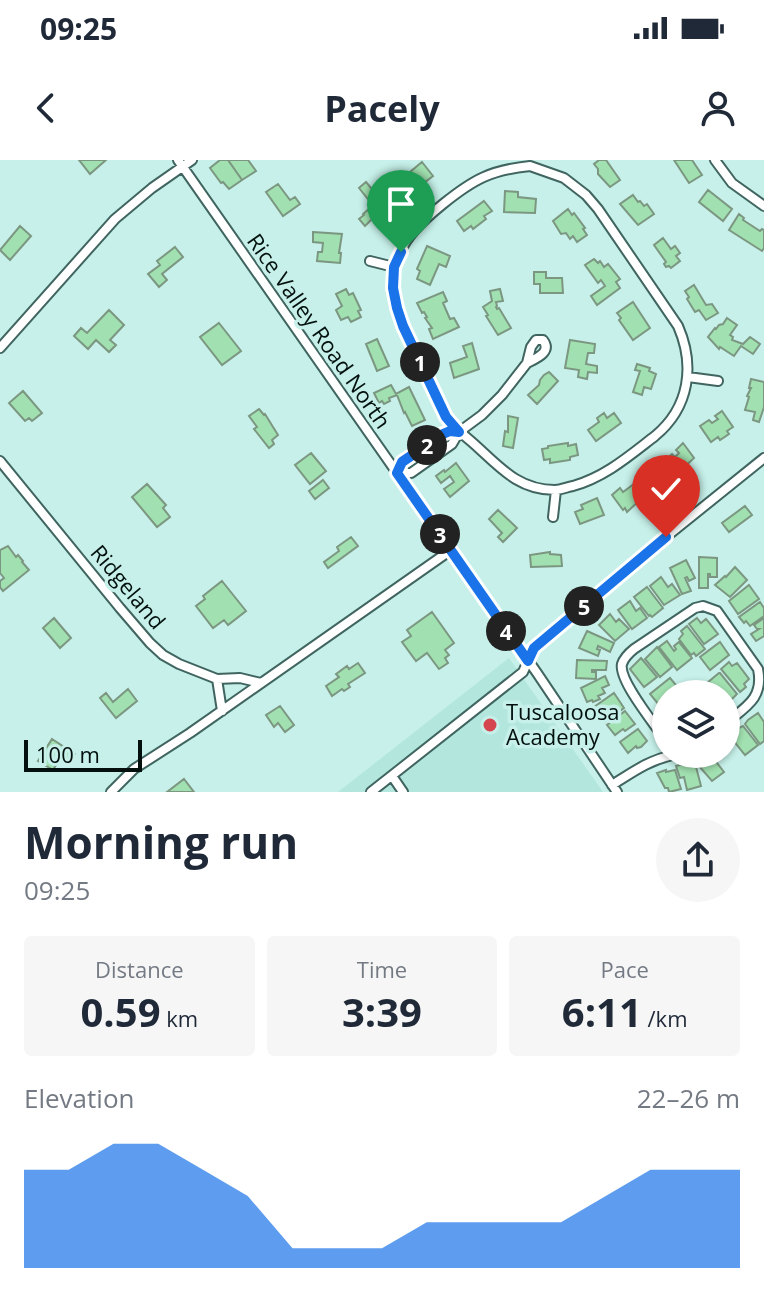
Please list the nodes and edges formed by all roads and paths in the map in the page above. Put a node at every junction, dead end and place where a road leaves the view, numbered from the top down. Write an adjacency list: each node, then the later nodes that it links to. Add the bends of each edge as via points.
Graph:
1 (192, 160): 3 (street)
2 (715, 160): 5 (street, via 739,189)
3 (180, 163): 8 (street, via 115,219); 15 (street, Rice Valley Road North)
4 (531, 163): 7 (street, via 498,170 464,187 414,229); 10 (street, via 572,182 598,209 678,326)
5 (764, 206)
6 (370, 261): 7 (street)
7 (394, 267): 12 (street, via 403,326 446,417)
8 (0, 348)
9 (527, 363): 12 (street, via 502,395)
10 (688, 377): 11 (street); 16 (street, via 675,412 657,434 606,473)
11 (718, 381)
12 (459, 432): 15 (street, via 452,444 411,473); 15 (street, via 443,434 402,462); 16 (street, via 511,477)
13 (764, 458): 19 (street, via 534,648)
14 (0, 461): 20 (street, Ridgeland, via 150,643 179,664)
15 (397, 473): 18 (street, Rice Valley Road North)
16 (556, 490): 17 (street)
17 (553, 517)
18 (451, 550): 19 (street, Rice Valley Road North); 21 (street)
19 (528, 661): 26 (street, via 523,672); 27 (street, Rice Valley Road North)
20 (217, 679): 21 (street, Ridgeland); 22 (street)
21 (261, 683): 22 (street)
22 (222, 711): 28 (street, via 134,769)
23 (740, 712): 24 (street, via 762,690 758,669 723,617 710,608 695,608 622,663 628,686)
24 (652, 721)
25 (652, 760): 27 (street)
26 (392, 776): 29 (street); 30 (street)
27 (615, 788)
28 (111, 792)
29 (371, 792)
30 (403, 792)

